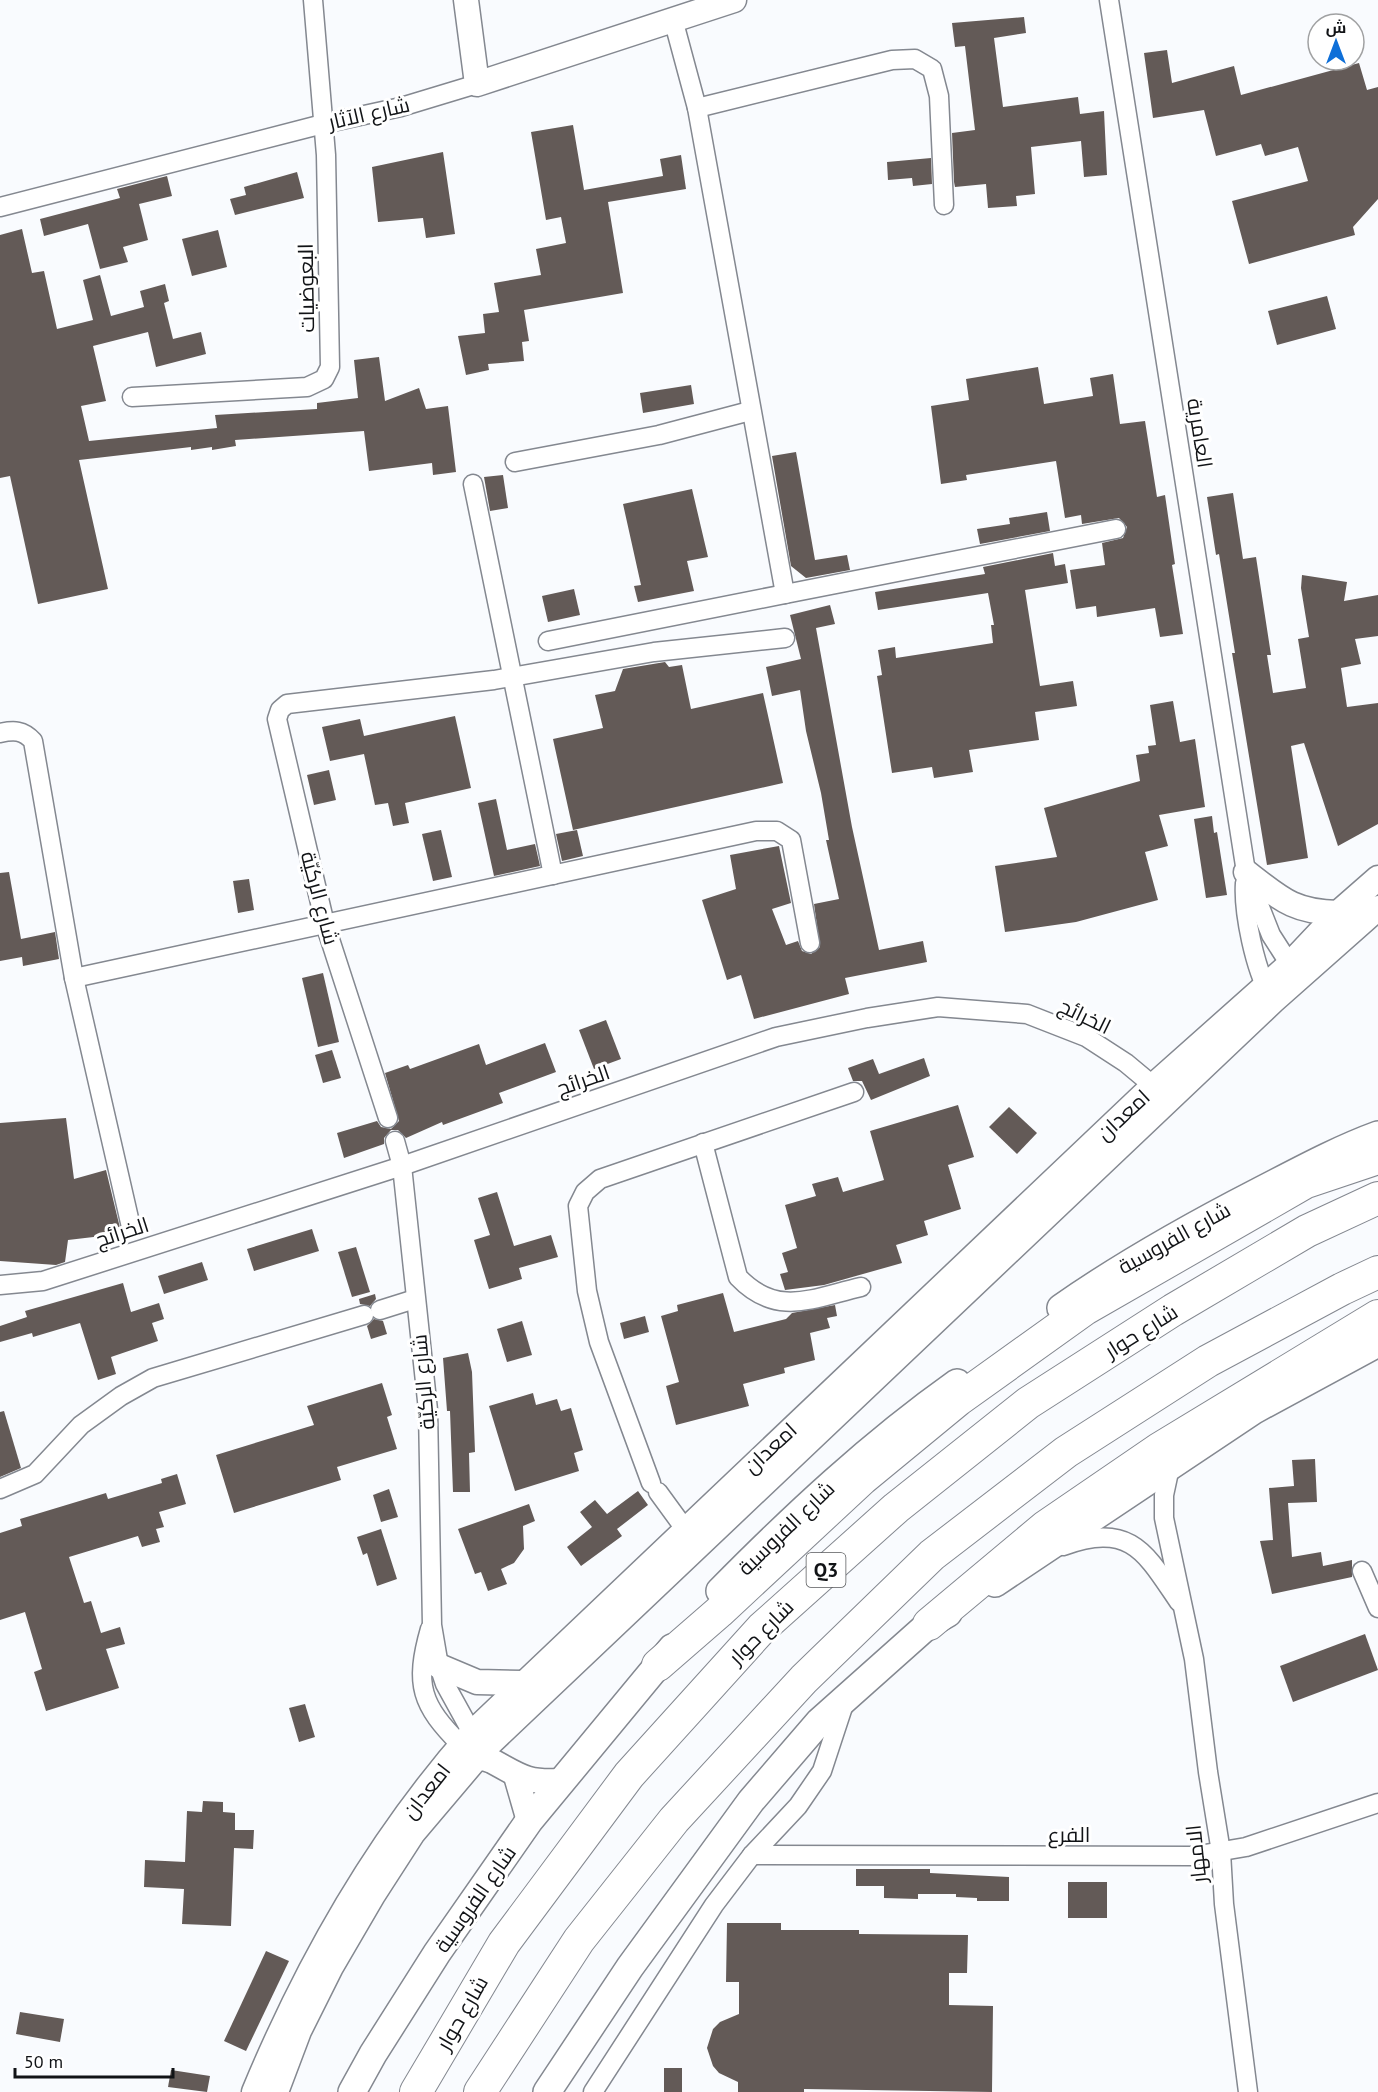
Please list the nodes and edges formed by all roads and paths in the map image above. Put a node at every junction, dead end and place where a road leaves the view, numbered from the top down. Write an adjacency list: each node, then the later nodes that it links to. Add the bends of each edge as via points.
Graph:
1 (313, 0): 8 (street, البعوضيات)
2 (466, 0): 6 (street)
3 (731, 0): 5 (street, شارع الآثار)
4 (1109, 0): 21 (street, العامرية)
5 (673, 19): 6 (street, شارع الآثار); 7 (street)
6 (477, 84): 8 (street, شارع الآثار)
7 (697, 108): 9 (street, via 892,60 915,59 932,69 939,96); 12 (street)
8 (323, 124): 10 (street, شارع الآثار); 11 (street, البعوضيات, via 330,367 324,379 307,387)
9 (944, 205)
10 (0, 207)
11 (132, 397)
12 (750, 411): 13 (street, via 658,435); 16 (street)
13 (514, 462)
14 (473, 484): 19 (street)
15 (1116, 529): 16 (street)
16 (785, 594): 18 (street)
17 (785, 638): 19 (street, via 654,652)
18 (549, 641)
19 (512, 677): 22 (street); 26 (street, شارع الركيّة, via 287,704 280,710 277,718)
20 (0, 733): 29 (street, via 15,730 33,741)
21 (1246, 872): 25 (street, via 1292,906); 28 (street, via 1271,935); 30 (street, via 1247,912)
22 (553, 875): 26 (street); 27 (street, via 756,831 777,831 791,840)
23 (1378, 878): 25 (street, امعدان)
24 (1378, 908): 28 (street, امعدان)
25 (1338, 913): 28 (street, امعدان)
26 (325, 924): 29 (street); 33 (street, شارع الركيّة)
27 (810, 943)
28 (1294, 972): 30 (street, امعدان)
29 (74, 978): 40 (street)
30 (1269, 994): 32 (street, امعدان)
31 (854, 1092): 36 (street)
32 (1162, 1093): 38 (street, الخرائج, via 1086,1037 1027,1014 938,1007 776,1037); 49 (street, امعدان); 60 (street, امعدان)
33 (388, 1118)
34 (1378, 1135): 56 (main road, شارع الفروسية, via 1303,1168 1115,1271 943,1393 863,1455 769,1542 710,1602)
35 (395, 1141): 38 (street, شارع الركيّة)
36 (703, 1143): 43 (street, via 738,1277 748,1287 757,1295 793,1303); 49 (street, via 600,1179 585,1192 578,1206 587,1291 599,1342 655,1488)
37 (1378, 1158): 56 (highway, via 1306,1182 1085,1309 958,1400 862,1479)
38 (402, 1166): 42 (street, الخرائج, via 43,1281); 44 (street, شارع الركيّة)
39 (1378, 1198): 70 (highway, شارع حوار / Q3, via 1307,1231 1173,1310 1028,1403 896,1508 762,1628 629,1775 504,1943)
40 (131, 1227)
41 (1378, 1272): 71 (highway, via 1208,1361 1066,1452 932,1555 804,1679 674,1820 579,1940)
42 (0, 1285)
43 (861, 1287)
44 (415, 1299): 48 (street, via 153,1378 81,1425 35,1474); 55 (street, شارع الركيّة, via 428,1410)
45 (1378, 1316): 54 (highway, via 1159,1449 1045,1527)
46 (1378, 1343): 47 (main road, via 1254,1410)
47 (1170, 1467): 50 (main road); 53 (street, الامهار, via 1164,1518)
48 (0, 1489)
49 (685, 1529): 58 (street, امعدان)
50 (1041, 1554): 53 (street, الامهار, via 1080,1540 1130,1543 1154,1563); 54 (main road)
51 (1362, 1571): 52 (street)
52 (1378, 1608)
53 (1185, 1611): 65 (street, الامهار)
54 (929, 1624): 59 (main road)
55 (432, 1625): 57 (street, شارع الركيّة); 60 (street, شارع الركيّة, via 424,1651 423,1688 429,1710)
56 (658, 1665): 62 (main road, شارع الفروسية)
57 (439, 1666): 58 (street, via 477,1682); 60 (street, شارع الركيّة)
58 (522, 1683): 60 (street, امعدان)
59 (846, 1697): 66 (street, via 822,1771 798,1806); 72 (main road, via 819,1722 751,1801 630,1967)
60 (477, 1749): 61 (street, شارع الركيّة); 67 (street, امعدان, via 401,1822 359,1885 284,2021); 68 (street, امعدان, via 413,1833 373,1895 298,2031)
61 (516, 1776): 62 (street, شارع الركيّة); 64 (street)
62 (560, 1781): 64 (main road, شارع الفروسية)
63 (1378, 1803): 65 (street, الفرع)
64 (529, 1821): 69 (main road, شارع الفروسية, via 437,1953)
65 (1221, 1852): 66 (street, الفرع, via 1193,1856); 74 (street, الامهار)
66 (752, 1855): 73 (street, via 714,1905)
67 (254, 2092)
68 (276, 2092)
69 (352, 2092)
70 (416, 2092)
71 (480, 2092)
72 (547, 2092)
73 (593, 2092)
74 (1248, 2092)

